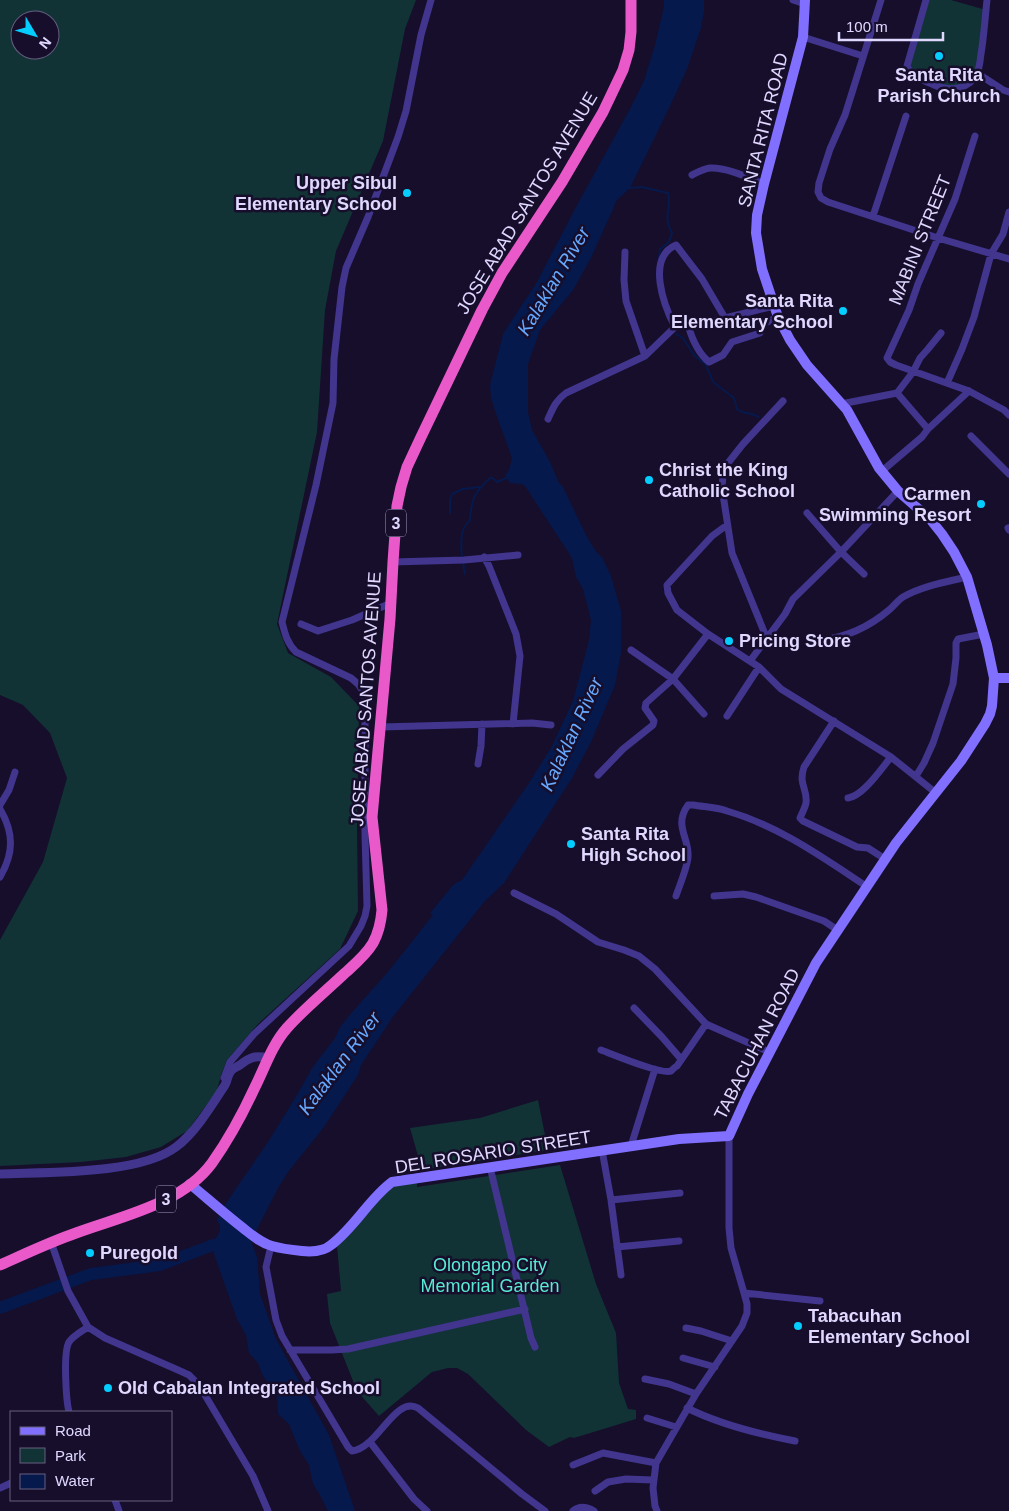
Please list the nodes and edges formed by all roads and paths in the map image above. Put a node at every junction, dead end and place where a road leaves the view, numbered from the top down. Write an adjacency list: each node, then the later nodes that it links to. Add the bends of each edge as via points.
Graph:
1 (431, 0): 93 (street, via 398,137 346,268 334,359 333,403 282,622 290,647 351,678 365,694 365,916 349,946 239,1050 224,1075)
2 (631, 0): 48 (highway, JOSE ABAD SANTOS AVENUE / 3, via 629,50 603,112 486,302 407,467 397,506)
3 (794, 0): 7 (street)
4 (881, 0): 9 (street)
5 (926, 0): 10 (street, via 907,66 909,70 923,80 949,89 965,86)
6 (987, 0): 10 (street)
7 (805, 2): 8 (main road, SANTA RITA ROAD)
8 (803, 37): 9 (street); 15 (main road, SANTA RITA ROAD)
9 (863, 56): 17 (street, via 818,192 828,202)
10 (977, 73): 11 (street)
11 (1009, 92)
12 (906, 116): 17 (street)
13 (975, 136): 18 (street, MABINI STREET, via 955,199)
14 (692, 175): 15 (street, via 712,168)
15 (764, 184): 22 (main road, SANTA RITA ROAD, via 756,233 762,269)
16 (1009, 212): 20 (street, via 1003,234)
17 (873, 216): 18 (street)
18 (938, 238): 20 (street); 29 (street, MABINI STREET, via 887,358)
19 (625, 252): 28 (street, via 626,301)
20 (992, 254): 21 (street); 30 (street, via 974,317)
21 (1009, 259)
22 (774, 306): 23 (main road, SANTA RITA ROAD); 24 (street)
23 (778, 317): 25 (street, via 765,323 760,333 732,342 723,355 709,362 695,344); 35 (main road, SANTA RITA ROAD, via 807,365)
24 (725, 318): 25 (street); 26 (street, via 705,283 676,245 664,257 660,274 664,300)
25 (688, 325): 26 (street)
26 (675, 327): 28 (street)
27 (941, 333): 29 (street)
28 (645, 356): 37 (street, via 566,393 553,406)
29 (913, 372): 30 (street); 32 (street)
30 (947, 383): 31 (street)
31 (969, 391): 36 (street); 38 (street)
32 (897, 393): 35 (street); 38 (street)
33 (783, 401): 44 (street, via 728,463 722,488)
34 (1009, 402): 36 (street)
35 (841, 404): 40 (main road, SANTA RITA ROAD)
36 (1007, 412)
37 (548, 418)
38 (928, 429): 40 (street)
39 (971, 436): 41 (street)
40 (882, 471): 42 (main road, SANTA RITA ROAD)
41 (1009, 474)
42 (898, 491): 45 (street); 50 (main road, SANTA RITA ROAD, via 942,534)
43 (807, 513): 45 (street)
44 (727, 525): 53 (street, via 712,536 667,585 677,610); 55 (street, via 732,554)
45 (841, 552): 49 (street); 55 (street, via 793,599)
46 (518, 555): 47 (street)
47 (484, 557): 48 (street); 67 (street, via 516,634 520,656)
48 (393, 562): 51 (highway, JOSE ABAD SANTOS AVENUE / 3)
49 (864, 574)
50 (967, 578): 54 (main road, SANTA RITA ROAD); 56 (street, via 919,590 903,597 871,624 839,638)
51 (391, 603): 52 (street, via 318,631); 69 (highway, JOSE ABAD SANTOS AVENUE / 3)
52 (301, 624)
53 (708, 634): 58 (street); 62 (street)
54 (984, 634): 60 (main road, SANTA RITA ROAD); 74 (street, via 958,639 956,643 953,684 933,744)
55 (767, 639): 58 (street)
56 (822, 640)
57 (631, 650): 62 (street)
58 (750, 661): 59 (street)
59 (759, 667): 64 (street); 65 (street, via 781,689)
60 (994, 678): 61 (main road); 75 (main road, TABACUHAN ROAD, via 990,714 961,761)
61 (1009, 678)
62 (673, 679): 63 (street); 73 (street, via 646,703 645,708 654,721 652,725)
63 (704, 714)
64 (727, 716)
65 (834, 721): 70 (street); 79 (street, via 801,775 806,804 800,818 857,847 868,848)
66 (482, 724): 67 (street); 69 (street); 71 (street)
67 (512, 724): 68 (street)
68 (551, 725)
69 (380, 727): 90 (highway, JOSE ABAD SANTOS AVENUE / 3, via 372,817 381,925 361,959 285,1030)
70 (891, 757): 74 (street); 76 (street, via 861,793)
71 (478, 764)
72 (15, 772): 77 (street, via 10,790)
73 (598, 775)
74 (916, 776): 75 (street)
75 (936, 793): 79 (main road, TABACUHAN ROAD)
76 (848, 798)
77 (0, 804)
78 (0, 809): 80 (street, via 11,843 10,856)
79 (885, 859): 81 (main road, TABACUHAN ROAD)
80 (0, 877)
81 (866, 886): 83 (street, via 803,844 774,829 725,810 688,805 681,823 688,859); 85 (main road, TABACUHAN ROAD)
82 (514, 893): 87 (street, via 556,914 598,942 639,956)
83 (676, 896)
84 (714, 896): 85 (street, via 756,896 824,921)
85 (839, 930): 89 (main road, TABACUHAN ROAD, via 816,963)
86 (634, 1008): 91 (street)
87 (706, 1024): 89 (street); 91 (street)
88 (600, 1050): 92 (street)
89 (769, 1052): 94 (main road, TABACUHAN ROAD)
90 (268, 1058): 93 (street, via 250,1057 239,1065 238,1073); 99 (highway, JOSE ABAD SANTOS AVENUE / 3, via 234,1129 211,1164)
91 (681, 1060): 92 (street, via 671,1071)
92 (655, 1069): 95 (street)
93 (222, 1090): 98 (street, via 183,1142 158,1157 108,1168)
94 (729, 1136): 95 (main road, DEL ROSARIO STREET); 108 (street, TABACUHAN ROAD, via 729,1228 731,1248)
95 (631, 1146): 96 (main road, DEL ROSARIO STREET)
96 (602, 1150): 97 (main road, DEL ROSARIO STREET); 101 (street)
97 (490, 1167): 104 (main road, DEL ROSARIO STREET, via 392,1182 340,1237 321,1250 310,1252); 110 (street)
98 (0, 1174)
99 (190, 1184): 103 (highway, JOSE ABAD SANTOS AVENUE / 3, via 152,1205); 104 (main road, DEL ROSARIO STREET, via 218,1209)
100 (680, 1193): 101 (street)
101 (611, 1200): 105 (street)
102 (679, 1241): 105 (street)
103 (51, 1242): 106 (highway, JOSE ABAD SANTOS AVENUE / 3); 111 (street, via 68,1291)
104 (271, 1246): 115 (street, via 266,1267 276,1320)
105 (617, 1248): 107 (street)
106 (0, 1265)
107 (621, 1275)
108 (744, 1293): 109 (street); 113 (street, TABACUHAN ROAD, via 747,1313)
109 (820, 1301)
110 (525, 1308): 114 (street); 115 (street, via 348,1349)
111 (88, 1327): 121 (street, via 72,1338 67,1350); 131 (street, via 105,1338 189,1375 200,1385 253,1476)
112 (686, 1328): 113 (street)
113 (732, 1341): 117 (street, TABACUHAN ROAD)
114 (535, 1346)
115 (290, 1350): 125 (street, via 348,1447 352,1451)
116 (683, 1358): 117 (street)
117 (715, 1367): 119 (street, TABACUHAN ROAD)
118 (645, 1379): 119 (street)
119 (696, 1394): 120 (street, TABACUHAN ROAD)
120 (687, 1408): 123 (street, TABACUHAN ROAD); 124 (street, via 734,1427)
121 (69, 1411)
122 (648, 1418): 123 (street)
123 (676, 1427): 126 (street, TABACUHAN ROAD)
124 (795, 1441)
125 (370, 1442): 132 (street); 133 (street, via 397,1412 413,1405)
126 (656, 1463): 127 (street, via 604,1453); 128 (street, TABACUHAN ROAD)
127 (573, 1464)
128 (654, 1480): 129 (street, via 608,1482); 130 (street, TABACUHAN ROAD)
129 (595, 1491)
130 (654, 1509)
131 (268, 1511)
132 (427, 1511)
133 (545, 1511)
134 (573, 1511): 135 (street, via 587,1507)
135 (594, 1511)

